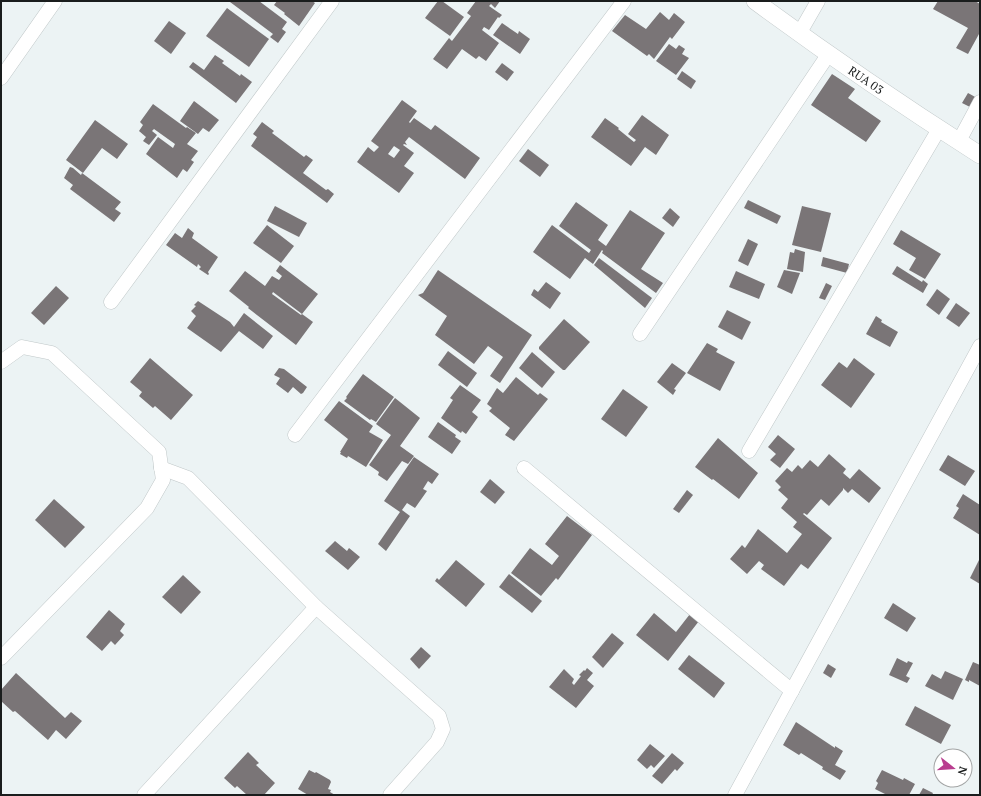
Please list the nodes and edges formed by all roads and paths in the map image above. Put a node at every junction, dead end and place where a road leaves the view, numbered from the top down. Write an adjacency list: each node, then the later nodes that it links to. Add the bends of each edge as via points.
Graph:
1 (55, 1): 8 (street)
2 (332, 1): 13 (street)
3 (624, 1): 17 (street)
4 (755, 1): 6 (street, RUA 03)
5 (818, 1): 6 (street)
6 (799, 34): 7 (street, RUA 03)
7 (828, 55): 10 (street, RUA 03); 14 (street)
8 (1, 78)
9 (980, 102): 11 (street)
10 (939, 129): 11 (street, RUA 03); 18 (street)
11 (959, 141): 12 (street, RUA 03)
12 (980, 155)
13 (111, 302)
14 (640, 334)
15 (980, 346): 23 (street)
16 (1, 362): 19 (street, via 22,347 52,353 159,452)
17 (295, 435)
18 (749, 451)
19 (161, 468): 21 (street, via 188,478); 22 (street, via 163,480 147,508)
20 (524, 468): 23 (street)
21 (316, 607): 24 (street); 25 (street, via 439,716 442,728 438,742)
22 (1, 658)
23 (792, 691): 26 (street)
24 (144, 795)
25 (390, 795)
26 (735, 795)

